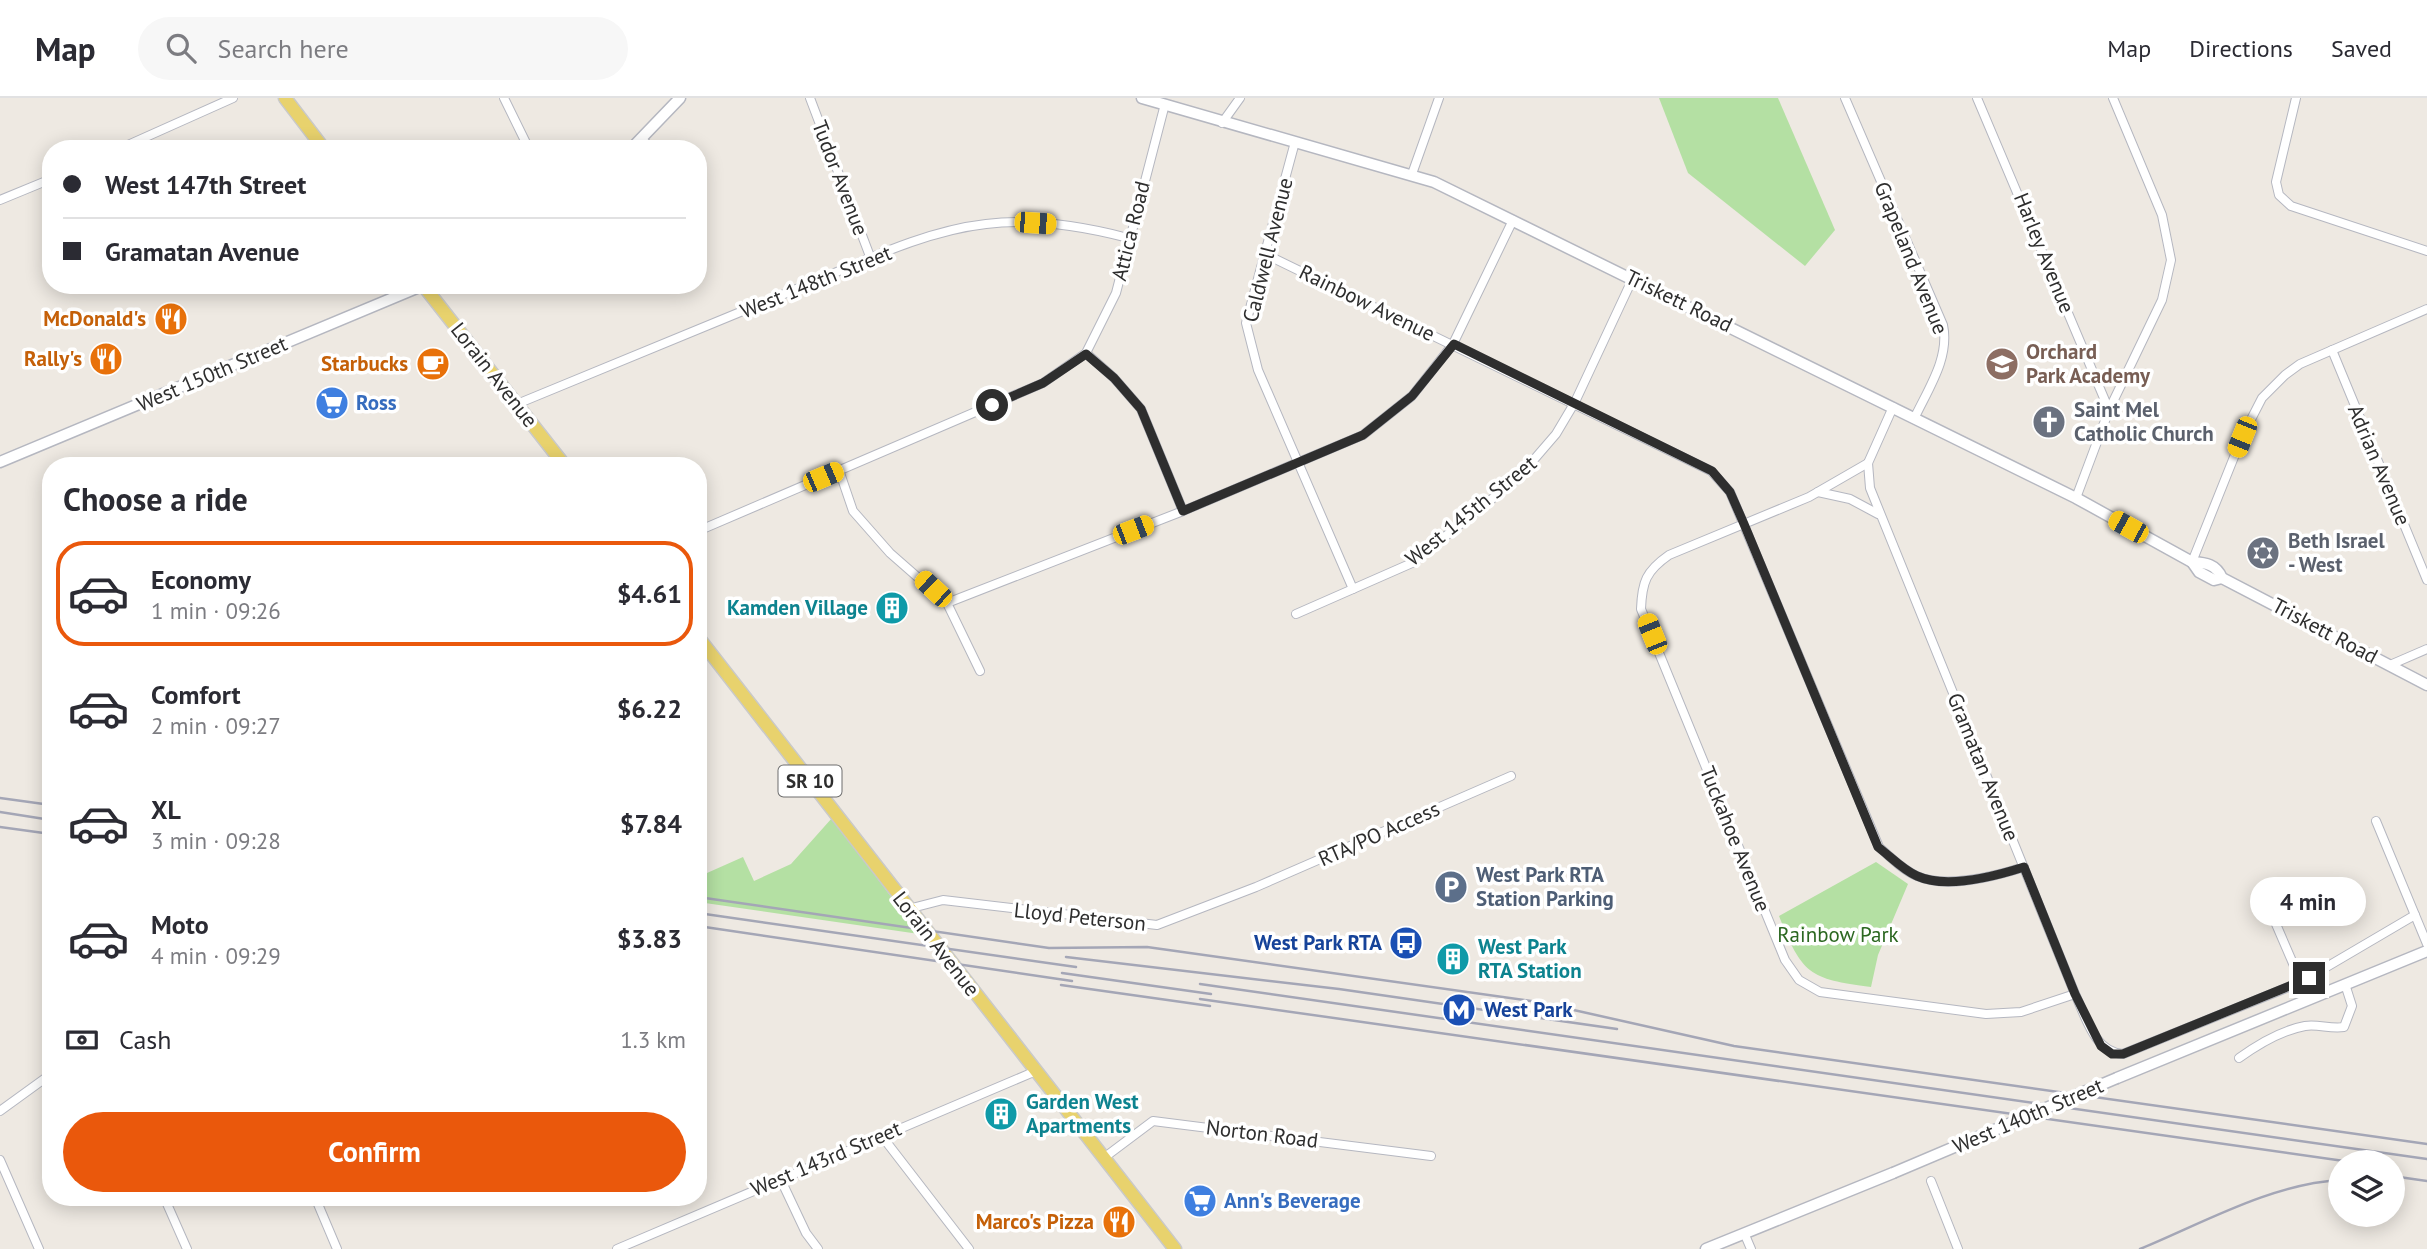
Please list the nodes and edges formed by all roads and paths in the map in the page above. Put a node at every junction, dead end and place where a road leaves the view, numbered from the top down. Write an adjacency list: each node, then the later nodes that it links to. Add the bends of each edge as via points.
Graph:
1 (233, 98): 16 (street)
2 (285, 98): 17 (main road)
3 (504, 98): 18 (street)
4 (680, 98): 15 (main road)
5 (810, 98): 27 (street, Tudor Avenue)
6 (1142, 98): 13 (main road, Triskett Road)
7 (1240, 98): 14 (street)
8 (1438, 98): 20 (street)
9 (1845, 98): 39 (street, Grapeland Avenue, via 1946,340)
10 (1977, 98): 38 (street, Harley Avenue)
11 (2113, 98): 38 (street, via 2162,215 2171,260 2162,300)
12 (2296, 98): 25 (street, via 2276,182 2279,195 2291,206)
13 (1165, 104): 14 (main road, Triskett Road); 24 (street, Attica Road)
14 (1222, 123): 19 (main road, Triskett Road)
15 (641, 138)
16 (139, 140)
17 (317, 140)
18 (525, 140)
19 (1295, 142): 20 (main road, Triskett Road); 26 (street, Caldwell Avenue)
20 (1412, 174): 23 (main road, Triskett Road)
21 (42, 183): 22 (street)
22 (0, 200)
23 (1513, 220): 28 (main road, Triskett Road); 32 (street)
24 (1128, 238): 27 (street, West 148th Street, via 1079,226 986,224 946,232); 34 (street, Attica Road, via 1116,293)
25 (2427, 251)
26 (1265, 254): 32 (street, Rainbow Avenue); 42 (street, Caldwell Avenue, via 1246,323 1258,370)
27 (871, 259): 36 (street, West 148th Street)
28 (1633, 278): 35 (street, West 145th Street); 37 (main road, Triskett Road)
29 (402, 294): 41 (main road, West 150th Street)
30 (431, 294): 36 (main road, Lorain Avenue)
31 (2427, 309): 33 (street)
32 (1454, 344): 35 (street, Rainbow Avenue); 42 (street, via 1429,377 1386,419 1363,435)
33 (2332, 350): 51 (street, via 2285,375 2262,398); 52 (street, Adrian Avenue)
34 (1086, 354): 44 (street, via 1043,383); 47 (street, via 1141,409)
35 (1575, 402): 49 (street, Rainbow Avenue, via 1712,471 1730,492); 53 (street, West 145th Street, via 1556,434 1518,478 1412,563)
36 (517, 404): 40 (main road, Lorain Avenue)
37 (1893, 407): 39 (main road, Triskett Road); 43 (street)
38 (2109, 410): 46 (street)
39 (1914, 419): 46 (main road, Triskett Road)
40 (558, 457)
41 (0, 462)
42 (1298, 463): 47 (street); 53 (street, Caldwell Avenue)
43 (1868, 463): 45 (street); 48 (street, Gramatan Avenue)
44 (838, 470): 50 (street); 54 (street, via 853,511 890,554)
45 (1818, 492): 48 (street, via 1850,499); 49 (street)
46 (2076, 498): 51 (main road, Triskett Road)
47 (1183, 511): 54 (street)
48 (1878, 514): 63 (street, Gramatan Avenue)
49 (1744, 524): 63 (street, Rainbow Avenue, via 1878,847 1919,877 1962,881); 72 (street, Tuckahoe Avenue, via 1653,566 1642,582 1642,609 1793,974 1835,996 1986,1014 2021,1012)
50 (707, 526)
51 (2193, 562): 58 (main road, Triskett Road, via 2219,569 2222,578)
52 (2427, 580)
53 (1353, 589): 55 (street, West 145th Street)
54 (947, 603): 59 (street)
55 (1296, 614)
56 (707, 649): 66 (main road, Lorain Avenue / SR 10)
57 (2427, 649): 58 (street)
58 (2390, 665): 60 (main road, Triskett Road)
59 (980, 671)
60 (2427, 685)
61 (1511, 776): 64 (street, RTA/PO Access)
62 (2376, 821): 67 (street)
63 (2024, 867): 72 (street, Gramatan Avenue)
64 (1247, 891): 66 (street, Lloyd Peterson, via 1157,926 943,900)
65 (2263, 894): 70 (street)
66 (908, 909): 74 (main road, Lorain Avenue / SR 10)
67 (2415, 915): 68 (street); 70 (street, Gramatan Avenue)
68 (2427, 944)
69 (2427, 951): 71 (main road, West 140th Street)
70 (2301, 982): 72 (street, Gramatan Avenue, via 2123,1054 2112,1054 2101,1046)
71 (2346, 984): 73 (street, via 2353,1006 2344,1027 2304,1026); 85 (main road, West 140th Street, bridge)
72 (2075, 994)
73 (2239, 1058)
74 (1036, 1071): 77 (street, West 143rd Street); 79 (main road, Lorain Avenue / SR 10)
75 (42, 1081): 76 (street)
76 (0, 1111)
77 (881, 1135): 81 (street, West 143rd Street); 92 (street)
78 (1431, 1156): 79 (street, Norton Road, via 1153,1121)
79 (1105, 1157): 93 (main road, Lorain Avenue / SR 10)
80 (0, 1160): 87 (street)
81 (780, 1178): 86 (street, West 143rd Street); 91 (street)
82 (1931, 1181): 96 (street)
83 (168, 1206): 88 (street)
84 (319, 1206): 89 (street)
85 (1745, 1235): 94 (main road, West 140th Street); 95 (street)
86 (629, 1247): 90 (street, West 143rd Street)
87 (39, 1249)
88 (187, 1249)
89 (337, 1249)
90 (617, 1249)
91 (818, 1249)
92 (969, 1249)
93 (1175, 1249)
94 (1706, 1249)
95 (1751, 1249)
96 (1958, 1249)

